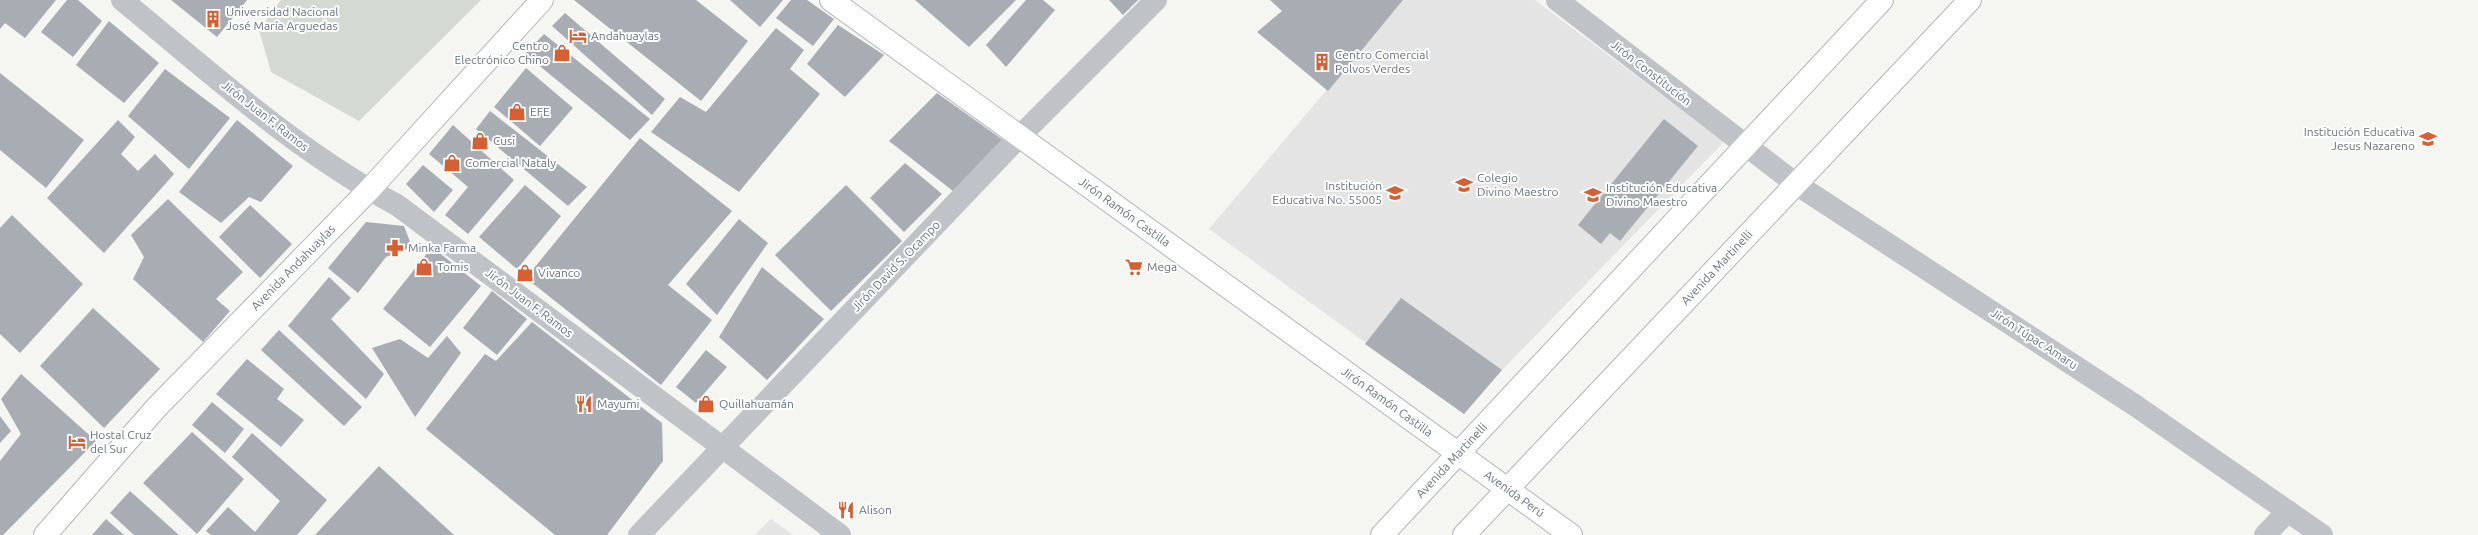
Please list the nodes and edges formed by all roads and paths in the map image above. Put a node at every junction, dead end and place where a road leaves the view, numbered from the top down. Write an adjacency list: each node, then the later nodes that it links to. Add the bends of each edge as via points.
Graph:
1 (122, 0): 11 (street, Jirón Juan F. Ramos, via 288,137)
2 (542, 0): 11 (street, Avenida Andahuaylas)
3 (831, 0): 8 (street, Jirón Ramón Castilla)
4 (1156, 0): 8 (street, Jirón David S. Ocampo)
5 (1557, 0): 9 (street, Jirón Constitución)
6 (1882, 0): 9 (street, Avenida Martinelli)
7 (1970, 0): 10 (street, Avenida Martinelli)
8 (1020, 136): 12 (street, Jirón David S. Ocampo); 13 (street, Jirón Ramón Castilla)
9 (1745, 146): 10 (street, Jirón Túpac Amaru); 13 (street, Avenida Martinelli)
10 (1796, 184): 14 (street, Avenida Martinelli); 15 (street, Jirón Túpac Amaru, via 2130,402)
11 (369, 190): 12 (street, Jirón Juan F. Ramos, via 398,205); 16 (street, Avenida Andahuaylas, via 156,408)
12 (722, 447): 17 (street, Jirón David S. Ocampo); 18 (street, Jirón Juan F. Ramos)
13 (1458, 452): 14 (street, Avenida Perú); 19 (street, Avenida Martinelli)
14 (1507, 489): 20 (street, Avenida Martinelli); 21 (street, Avenida Perú)
15 (2288, 511): 22 (street); 23 (street, Jirón Túpac Amaru)
16 (45, 535)
17 (639, 535)
18 (840, 535)
19 (1382, 535)
20 (1464, 535)
21 (1571, 535)
22 (2265, 535)
23 (2322, 535)

